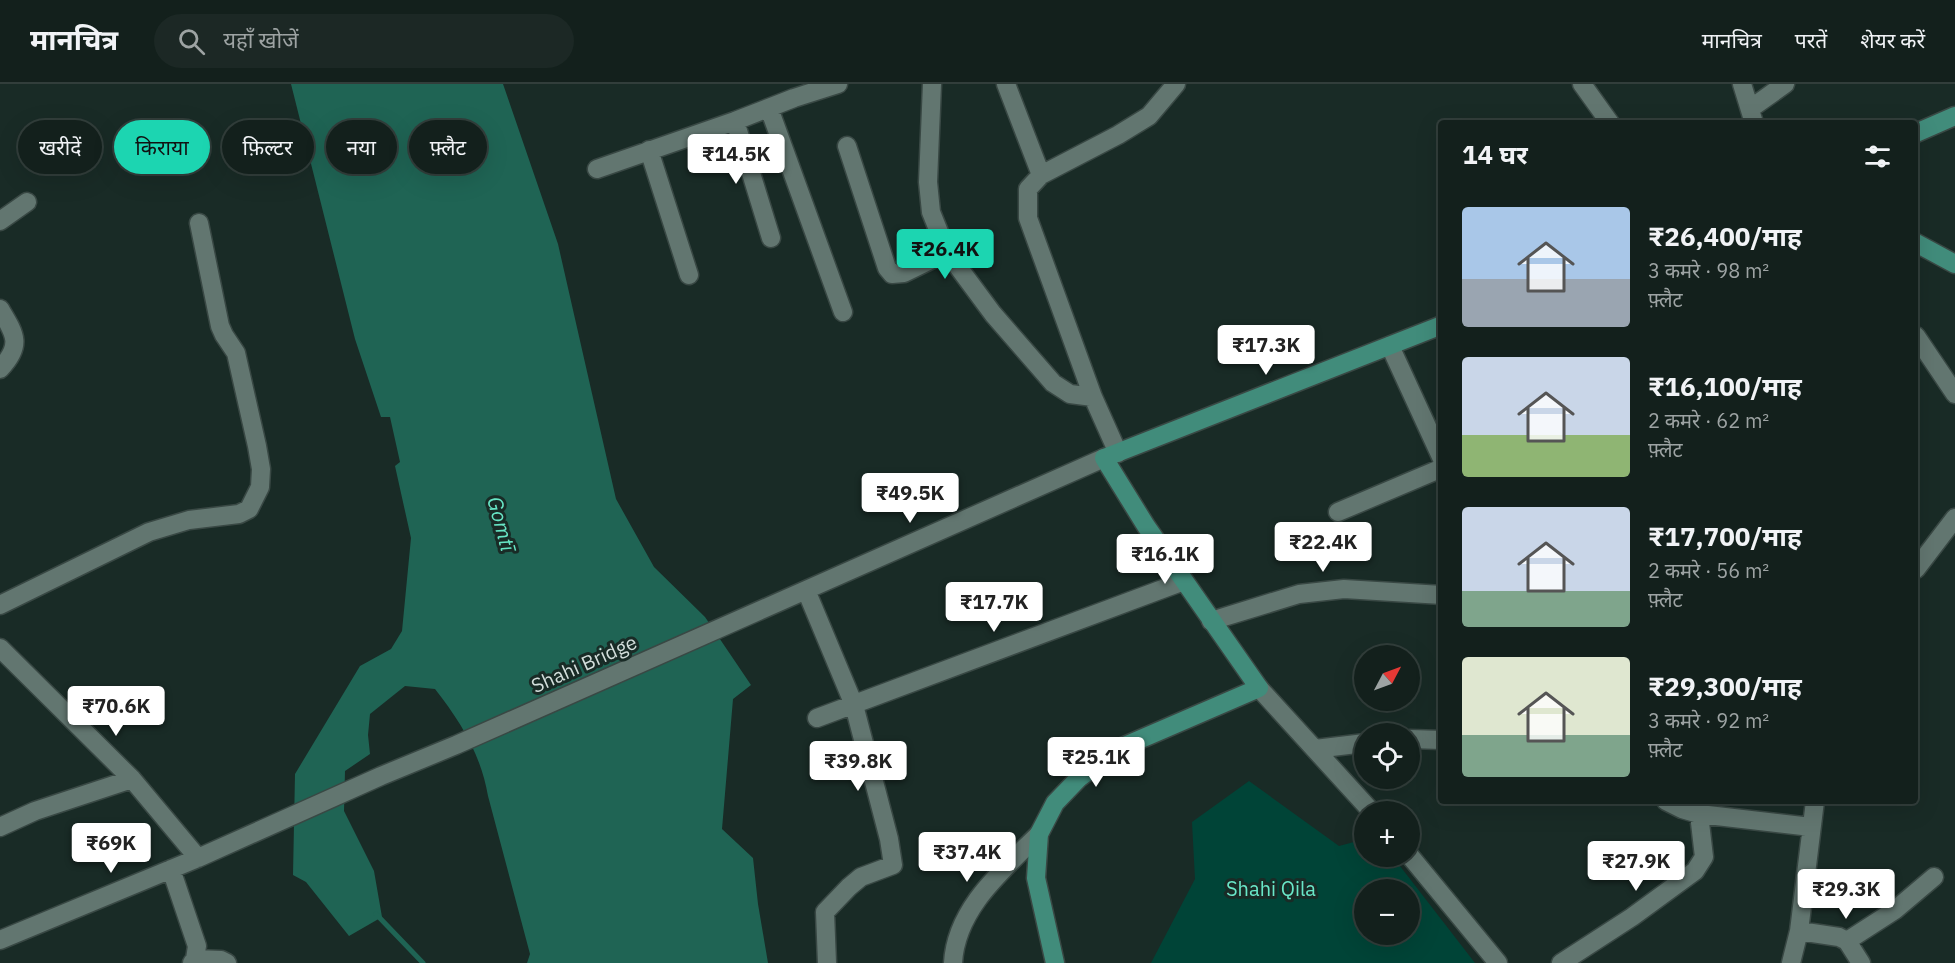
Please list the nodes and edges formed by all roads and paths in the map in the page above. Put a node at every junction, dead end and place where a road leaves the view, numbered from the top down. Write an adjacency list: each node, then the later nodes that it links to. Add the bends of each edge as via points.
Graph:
1 (838, 84): 8 (street)
2 (932, 84): 24 (street, via 928,182 931,212)
3 (1006, 84): 18 (street)
4 (1176, 84): 18 (street, via 1149,116)
5 (1582, 84): 12 (street)
6 (1742, 84): 10 (street)
7 (1785, 84): 10 (street)
8 (791, 91): 9 (street)
9 (769, 108): 13 (street); 28 (street)
10 (1752, 116)
11 (1955, 116): 14 (main road)
12 (1608, 120)
13 (735, 121): 16 (street); 22 (street)
14 (1918, 132)
15 (847, 146): 24 (street, via 892,274 904,273)
16 (649, 150): 17 (street); 26 (street)
17 (597, 169)
18 (1041, 175): 34 (street, via 1028,189 1028,218)
19 (27, 202): 20 (street)
20 (0, 221)
21 (199, 222): 44 (street, via 220,326 236,353 257,446 261,469 255,500 249,509 238,514 189,520 149,532)
22 (771, 238)
23 (1918, 244): 25 (main road)
24 (947, 252): 34 (street, via 993,314 1053,382 1070,394)
25 (1955, 264)
26 (688, 275)
27 (0, 309): 32 (street, via 14,332 15,344 12,356)
28 (843, 312)
29 (1438, 327): 31 (main road)
30 (1918, 339): 33 (street)
31 (1390, 346): 35 (street); 36 (main road)
32 (0, 369)
33 (1955, 394)
34 (1093, 397): 36 (street)
35 (1438, 450)
36 (1111, 456): 41 (main road, via 1146,526); 42 (street, Shahi Bridge)
37 (1438, 470): 38 (street)
38 (1338, 512)
39 (1955, 518): 40 (street)
40 (1918, 566)
41 (1184, 581): 45 (main road); 48 (street)
42 (806, 590): 48 (street); 62 (street, Shahi Bridge)
43 (1438, 595): 45 (street, via 1344,589 1299,594)
44 (0, 605)
45 (1211, 621): 47 (main road)
46 (0, 648): 54 (street)
47 (1259, 688): 53 (street); 61 (main road, via 1120,748 1079,778 1055,803)
48 (854, 705): 49 (street); 71 (street, via 889,839 892,865 861,878 825,912)
49 (817, 718)
50 (1420, 739): 51 (street)
51 (1438, 740)
52 (1354, 744): 53 (street)
53 (1315, 749): 55 (street)
54 (132, 779): 59 (street, via 35,811); 62 (street)
55 (1362, 801)
56 (1672, 804): 58 (street)
57 (1815, 804): 60 (street)
58 (1700, 814): 60 (street); 75 (street, via 1704,857 1695,871)
59 (0, 827)
60 (1811, 827): 66 (street)
61 (1039, 834): 72 (street, via 975,903 953,951); 73 (main road, via 1036,878)
62 (198, 858): 64 (street, Shahi Bridge)
63 (1419, 867): 74 (street)
64 (171, 869): 67 (street, Shahi Bridge); 69 (street, via 197,946)
65 (1934, 877): 68 (street)
66 (1799, 931): 68 (street); 76 (street)
67 (0, 940)
68 (1847, 941): 77 (street)
69 (193, 961): 70 (street)
70 (227, 963)
71 (827, 963)
72 (952, 963)
73 (1055, 963)
74 (1498, 963)
75 (1561, 963)
76 (1791, 963)
77 (1861, 963)

